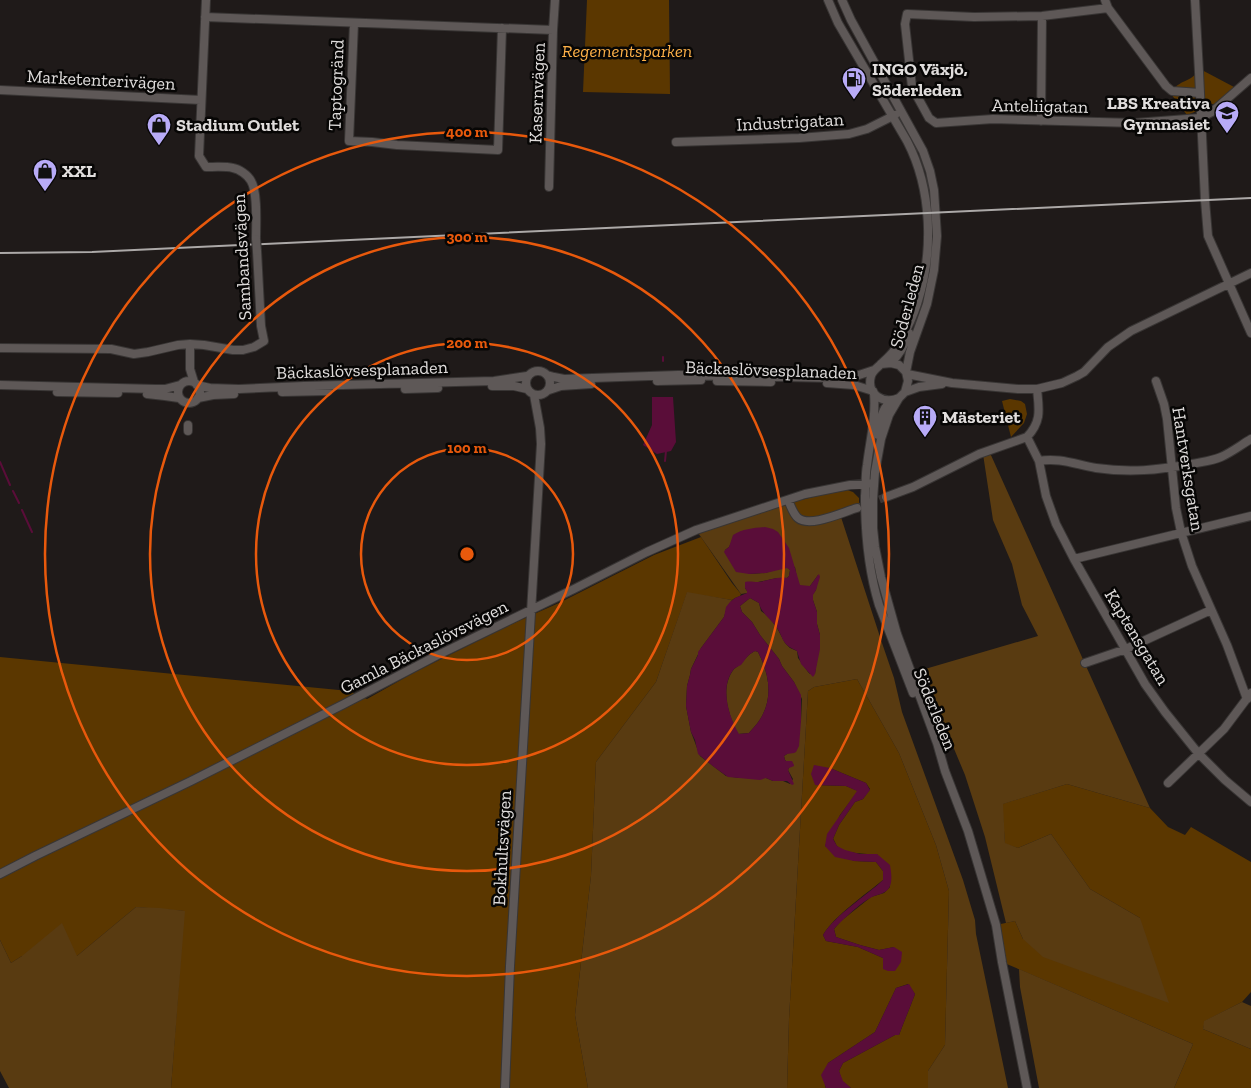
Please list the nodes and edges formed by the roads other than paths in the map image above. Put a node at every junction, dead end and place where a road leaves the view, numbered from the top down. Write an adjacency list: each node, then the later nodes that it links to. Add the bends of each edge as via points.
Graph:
1 (206, 0): 9 (street, Sambandsvägen)
2 (555, 0): 12 (street, Kasernvägen)
3 (828, 0): 18 (street, Söderleden)
4 (842, 0): 17 (street, Söderleden)
5 (1105, 0): 7 (street)
6 (1195, 0): 15 (street)
7 (1108, 8): 8 (street); 15 (street, via 1166,86 1172,91)
8 (1042, 16): 20 (street); 20 (street, Anteliigatan, via 907,14 906,24 912,87 929,118 936,123 993,119)
9 (205, 17): 10 (street); 16 (street, Sambandsvägen)
10 (354, 23): 11 (street); 11 (street, Taptogränd, via 349,141 498,150)
11 (502, 28): 12 (street)
12 (554, 30): 22 (street, Kasernvägen)
13 (1251, 78): 19 (street, via 1212,112)
14 (0, 90): 16 (street, Marketenterivägen)
15 (1200, 93): 19 (street)
16 (201, 100): 27 (street, Sambandsvägen, bridge, via 199,156 206,167 241,171 253,184 264,341 243,350)
17 (901, 112): 18 (street, Industrigatan); 33 (street, Söderleden, via 930,170 937,236 929,299)
18 (892, 116): 21 (street, Industrigatan, via 849,134); 25 (street, Söderleden, via 916,160 926,203 925,266)
19 (1200, 118): 20 (street, Anteliigatan, via 1135,123); 24 (street, via 1208,236)
20 (1041, 121)
21 (676, 142)
22 (549, 187)
23 (1251, 273): 24 (street)
24 (1229, 284): 26 (street); 42 (street, via 1122,336 1078,376)
25 (911, 321): 29 (street, Söderleden, via 905,344); 30 (street, Söderleden, via 896,348)
26 (1251, 333)
27 (190, 344): 28 (street, via 134,354 111,349); 31 (street)
28 (0, 348)
29 (891, 362): 30 (street, Söderleden); 33 (street, Söderleden)
30 (882, 364): 32 (street, Söderleden)
31 (190, 368): 37 (street); 39 (street)
32 (874, 370): 34 (street, Bäckaslövsesplanaden, via 834,378 678,375 564,379); 45 (street, Söderleden, via 870,378)
33 (906, 373): 38 (street); 46 (street, Söderleden, via 908,385)
34 (547, 375): 35 (street, Bäckaslövsesplanaden, via 536,371); 44 (street, via 550,383)
35 (527, 376): 39 (street, Bäckaslövsesplanaden, via 494,381 239,389); 41 (street)
36 (1156, 381): 55 (street, Hantverksgatan, via 1165,409)
37 (182, 383): 39 (street, Bäckaslövsesplanaden); 40 (street, Bäckaslövsesplanaden, via 165,389); 48 (street, via 178,390)
38 (952, 383): 42 (street); 46 (street, via 926,385)
39 (196, 384): 49 (street, via 200,392)
40 (0, 385)
41 (527, 389): 47 (street); 49 (street, Bäckaslövsesplanaden, via 514,386 450,387 228,394)
42 (1038, 389): 52 (street, via 1039,416)
43 (0, 390): 48 (street, Bäckaslövsesplanaden, via 146,394)
44 (546, 392): 45 (street, Bäckaslövsesplanaden, via 561,386 704,380 830,383 854,385); 47 (street, Bäckaslövsesplanaden); 51 (street)
45 (873, 392): 50 (street, via 883,400); 56 (street, Söderleden, via 875,412 866,466)
46 (905, 392): 50 (street, Söderleden)
47 (534, 395): 51 (street)
48 (179, 398): 49 (street, Bäckaslövsesplanaden, via 189,404)
49 (198, 398)
50 (895, 400): 56 (street, Söderleden)
51 (538, 412): 63 (street, Bokhultsvägen, via 541,444)
52 (1027, 437): 54 (street); 57 (street, via 979,454)
53 (1251, 439): 55 (street, via 1219,458)
54 (1040, 461): 55 (street, via 1061,460 1095,468 1134,471); 62 (street, Kaptensgatan, via 1051,511)
55 (1172, 468): 61 (street, Hantverksgatan)
56 (870, 484): 58 (street, Gamla Bäckaslövsvägen, via 833,488); 73 (street, Söderleden, via 873,528 884,592 968,831 996,925)
57 (886, 497)
58 (788, 500): 59 (street, via 799,519 807,522); 63 (street, Gamla Bäckaslövsvägen, via 696,530)
59 (857, 508)
60 (1251, 516): 61 (street)
61 (1181, 532): 62 (street); 64 (street, Hantverksgatan)
62 (1074, 559): 65 (street, Kaptensgatan)
63 (532, 610): 71 (street, Gamla Bäckaslövsvägen); 72 (street, Bokhultsvägen)
64 (1211, 610): 65 (street); 67 (street, Hantverksgatan)
65 (1126, 649): 66 (street); 68 (street, Kaptensgatan, via 1154,698)
66 (1085, 663)
67 (1249, 696): 68 (street, via 1224,729)
68 (1198, 753): 69 (street); 70 (street, Kaptensgatan)
69 (1168, 783)
70 (1251, 802)
71 (0, 874)
72 (505, 1088)
73 (1027, 1088)

